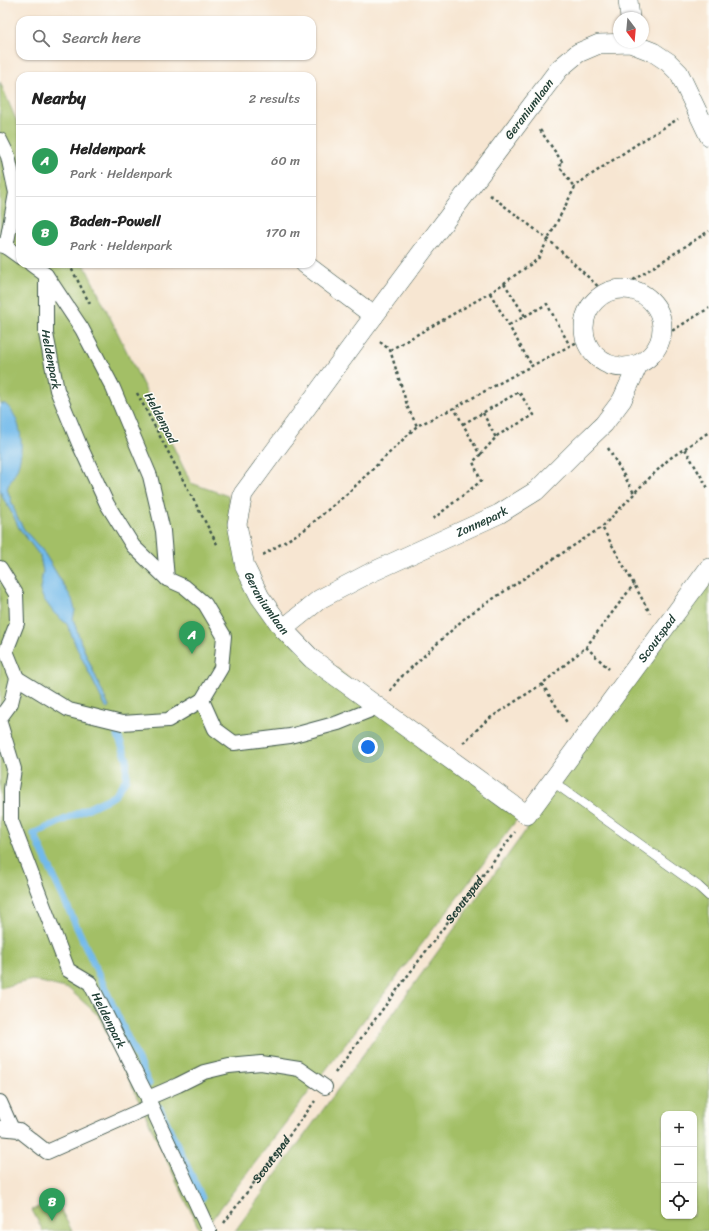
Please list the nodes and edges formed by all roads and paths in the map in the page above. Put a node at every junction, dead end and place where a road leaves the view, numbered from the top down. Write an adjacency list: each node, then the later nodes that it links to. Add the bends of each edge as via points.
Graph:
1 (628, 0): 2 (street)
2 (629, 12)
3 (613, 43): 6 (street, Geraniumlaan, via 599,44 578,53 559,69)
4 (644, 48): 5 (street, Geraniumlaan, via 668,62 679,73)
5 (695, 108): 7 (street, Geraniumlaan); 10 (path)
6 (527, 112): 9 (street, Geraniumlaan); 10 (path, via 563,163 559,166)
7 (709, 136)
8 (0, 140): 13 (street, via 8,156 16,194)
9 (474, 182): 12 (path); 25 (street, Geraniumlaan)
10 (574, 188): 12 (path)
11 (709, 231): 20 (path)
12 (549, 240): 19 (path, via 538,259); 20 (path)
13 (3, 246): 14 (street)
14 (16, 254)
15 (36, 268): 18 (street)
16 (71, 268): 22 (path)
17 (309, 268): 25 (street)
18 (46, 275): 50 (street, via 82,329 113,388 150,476 163,531); 50 (street, Heldenpark, via 46,334 58,390 77,439 107,504 132,546)
19 (504, 283): 21 (path); 24 (path)
20 (612, 292): 27 (street, via 631,290 652,302 663,324); 28 (street, via 595,301 588,312)
21 (490, 293): 26 (path); 29 (path)
22 (91, 306)
23 (709, 308): 27 (path)
24 (525, 316): 26 (path); 28 (path, via 546,304)
25 (370, 322): 29 (path); 47 (street, Geraniumlaan, via 243,494 237,524)
26 (509, 325): 31 (path)
27 (662, 337): 30 (street, Zonnepark, via 657,349)
28 (578, 342): 30 (street, via 600,360 612,366); 31 (path)
29 (390, 350): 36 (path, via 408,408)
30 (638, 365): 37 (street, Zonnepark, via 622,400)
31 (532, 366): 33 (path)
32 (136, 391): 46 (path, Heldenpad)
33 (454, 408): 35 (path); 36 (path)
34 (483, 412): 35 (path); 39 (path); 39 (path, via 519,392 534,415)
35 (463, 424): 41 (path)
36 (417, 426): 47 (path, via 348,493 304,530)
37 (598, 430): 43 (path); 52 (street, Zonnepark, via 536,491 499,514 320,599)
38 (709, 432): 40 (path)
39 (496, 438): 41 (path)
40 (685, 449): 42 (path); 43 (path, via 669,459)
41 (480, 455): 44 (path, via 473,462 481,481)
42 (709, 490)
43 (634, 494): 45 (path)
44 (431, 521)
45 (602, 526): 51 (path); 60 (path, via 467,616 399,679)
46 (218, 546)
47 (245, 567): 52 (street, Geraniumlaan, via 260,597)
48 (0, 568): 54 (street, via 16,594 17,623)
49 (709, 568): 53 (street, Scoutspad)
50 (167, 579): 59 (street, Heldenpark, via 185,587 205,604 224,636 221,668)
51 (634, 584): 53 (path); 55 (path)
52 (283, 629): 60 (street, Geraniumlaan, via 312,658)
53 (661, 633): 57 (street, Scoutspad)
54 (3, 644): 56 (street)
55 (586, 647): 57 (path); 58 (path)
56 (17, 678): 59 (street, Heldenpark, via 69,710 122,723 168,720); 61 (street, via 11,703)
57 (624, 682): 63 (street, Scoutspad)
58 (542, 684): 63 (path); 64 (path, via 487,720)
59 (202, 700): 60 (street, via 215,729 234,743 290,736 338,723)
60 (378, 707): 64 (street, Geraniumlaan)
61 (0, 718)
62 (0, 723): 70 (street, Heldenpark, via 14,769 10,820 68,970 90,982)
63 (580, 743): 65 (street, Scoutspad)
64 (448, 758): 66 (street, Geraniumlaan)
65 (552, 781): 66 (street, Scoutspad); 67 (lane)
66 (527, 815): 68 (path, Scoutspad)
67 (709, 896)
68 (325, 1087): 70 (street, via 300,1069 261,1062 204,1072); 73 (path, Scoutspad)
69 (0, 1102): 71 (street)
70 (149, 1102): 71 (street, via 48,1152); 74 (street, Heldenpark)
71 (10, 1129): 72 (street)
72 (0, 1138)
73 (223, 1225)
74 (209, 1231)

